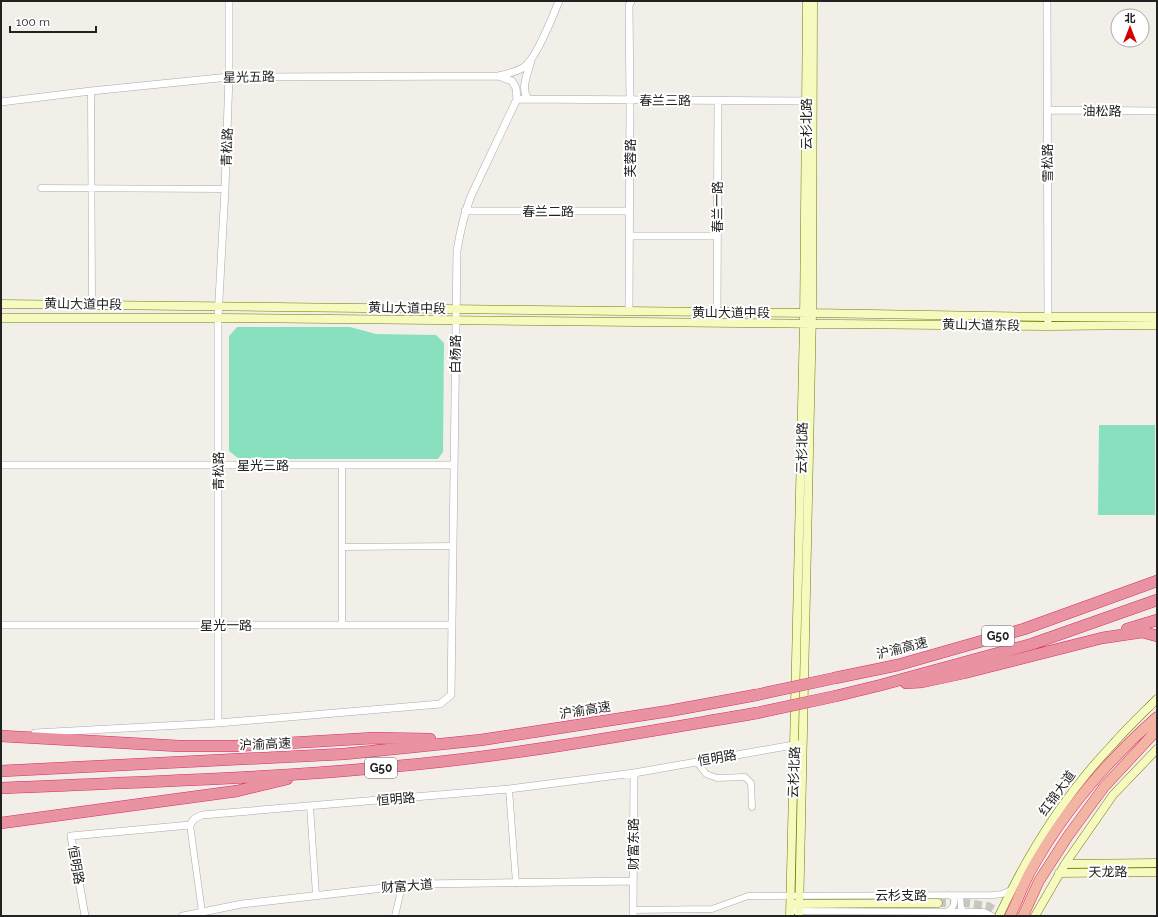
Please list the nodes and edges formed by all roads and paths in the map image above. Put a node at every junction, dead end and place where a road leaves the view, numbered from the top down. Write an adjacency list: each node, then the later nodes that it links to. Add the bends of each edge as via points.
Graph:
1 (229, 1): 9 (street, 青松路)
2 (560, 1): 7 (street)
3 (807, 1): 15 (main road, 云杉北路)
4 (813, 1): 15 (main road, 云杉北路)
5 (1047, 1): 17 (street, 雪松路)
6 (629, 3): 13 (street, 芙蓉路)
7 (532, 59): 8 (street, via 524,67); 12 (street, via 524,88)
8 (498, 76): 9 (street, 星光五路); 11 (street, via 512,80)
9 (229, 77): 10 (street, 星光五路); 21 (street, 青松路)
10 (91, 91): 16 (street, 星光五路); 20 (street)
11 (517, 99): 12 (street, 春兰三路); 22 (street, 白杨路)
12 (528, 99): 13 (street, 春兰三路)
13 (630, 100): 14 (street, 春兰三路); 23 (street, 芙蓉路)
14 (718, 101): 15 (street, 春兰三路); 25 (street, 春兰一路)
15 (809, 101): 32 (main road, 云杉北路)
16 (1, 102)
17 (1047, 110): 18 (street, 油松路); 33 (street, 雪松路)
18 (1157, 111)
19 (41, 188): 20 (street)
20 (92, 189): 21 (street); 27 (street)
21 (225, 189): 28 (street, 青松路)
22 (465, 211): 23 (street, 春兰二路); 29 (street, 白杨路, via 456,251)
23 (630, 211): 24 (street, 芙蓉路)
24 (630, 236): 25 (street); 30 (street, 芙蓉路)
25 (716, 236): 31 (street, 春兰一路)
26 (1, 304): 27 (main road, 黄山大道中段)
27 (92, 304): 28 (main road, 黄山大道中段)
28 (218, 306): 29 (main road, 黄山大道中段); 36 (street, 青松路)
29 (455, 309): 30 (main road, 黄山大道中段); 37 (street, 白杨路)
30 (629, 311): 31 (main road, 黄山大道中段)
31 (717, 312): 32 (main road, 黄山大道中段)
32 (808, 313): 33 (main road, 黄山大道东段); 38 (main road, 云杉北路)
33 (1048, 317): 34 (main road, 黄山大道东段); 40 (street, 雪松路)
34 (1157, 317)
35 (1, 318): 36 (main road, 黄山大道中段)
36 (218, 318): 37 (main road, 黄山大道中段); 43 (street, 青松路)
37 (455, 320): 38 (main road, 黄山大道中段); 44 (street, 白杨路)
38 (808, 323): 40 (main road, 黄山大道东段); 63 (main road, 云杉北路); 64 (main road, 云杉北路)
39 (1157, 325): 40 (main road, 黄山大道东段)
40 (1048, 326)
41 (1, 465): 43 (street, 星光三路)
42 (342, 465): 43 (street, 星光三路); 44 (street, 星光三路); 46 (street)
43 (218, 466): 52 (street, 青松路)
44 (454, 466): 45 (street, 白杨路)
45 (453, 546): 46 (street); 50 (street, 白杨路)
46 (342, 547): 53 (street)
47 (1157, 581): 62 (highway, 沪渝高速 / G50, bridge, via 1024,629 898,665 669,711)
48 (1157, 600): 56 (highway, G50, via 1032,644)
49 (1157, 620): 55 (highway)
50 (452, 624): 53 (street, 星光一路); 59 (street, 白杨路, via 451,695 440,704)
51 (1, 625): 52 (street, 星光一路)
52 (218, 625): 53 (street, 星光一路); 59 (street, 青松路)
53 (342, 625)
54 (1157, 636): 55 (highway, via 1142,632 1130,633)
55 (1067, 647): 56 (highway, via 922,682)
56 (881, 685): 68 (highway, G50, bridge, via 758,713 510,754)
57 (1157, 699): 83 (main road, 红锦大道, via 1113,743 1071,795 1050,823)
58 (1157, 716): 99 (highway, 红锦大道, via 1096,778 1059,826 1029,875)
59 (218, 723): 61 (street)
60 (1157, 730): 100 (highway, via 1104,787 1068,836 1039,881)
61 (1, 736): 62 (highway, via 179,746 235,746 374,738)
62 (481, 740): 67 (highway, 沪渝高速 / G50, via 344,754)
63 (803, 744): 64 (street, 恒明路); 89 (main road, 云杉北路)
64 (795, 745): 66 (street, 恒明路); 88 (main road, 云杉北路)
65 (1157, 749): 77 (main road, via 1113,795)
66 (697, 762): 69 (street, 恒明路); 73 (street, via 706,774 717,778 745,777 751,784)
67 (1, 771)
68 (316, 773): 70 (highway, G50); 74 (highway, via 237,791)
69 (634, 773): 71 (street, 恒明路); 80 (street, 财富东路)
70 (1, 788)
71 (509, 789): 72 (street, 恒明路); 81 (street)
72 (310, 806): 75 (street, 恒明路, via 202,815 194,819); 84 (street)
73 (752, 807)
74 (1, 823)
75 (190, 825): 90 (street); 94 (street, 恒明路, via 71,836)
76 (1157, 863): 77 (main road, 天龙路)
77 (1065, 864): 79 (main road)
78 (1157, 872): 79 (main road, 天龙路)
79 (1059, 873): 101 (main road)
80 (633, 881): 81 (street, 财富大道); 93 (street, 财富东路)
81 (516, 883): 82 (street, 财富大道)
82 (402, 886): 84 (street, 财富大道); 96 (street)
83 (1011, 890): 86 (street, 云杉支路, via 1002,894); 98 (main road, 红锦大道)
84 (316, 895): 90 (street, 财富大道, via 242,904)
85 (949, 895): 86 (street, 云杉支路); 89 (street, 云杉支路); 91 (street, via 954,898 954,904)
86 (960, 895): 92 (street)
87 (938, 902): 89 (main road)
88 (790, 907): 89 (main road); 93 (street, via 748,896 712,910)
89 (800, 907): 91 (street, 云杉支路)
90 (202, 912): 95 (street, 财富大道)
91 (947, 912): 92 (street, 云杉支路)
92 (964, 912): 97 (street, 云杉支路, via 984,912)
93 (633, 913)
94 (85, 916)
95 (183, 916)
96 (395, 916)
97 (992, 916)
98 (999, 916)
99 (1010, 916)
100 (1023, 916)
101 (1035, 916)

